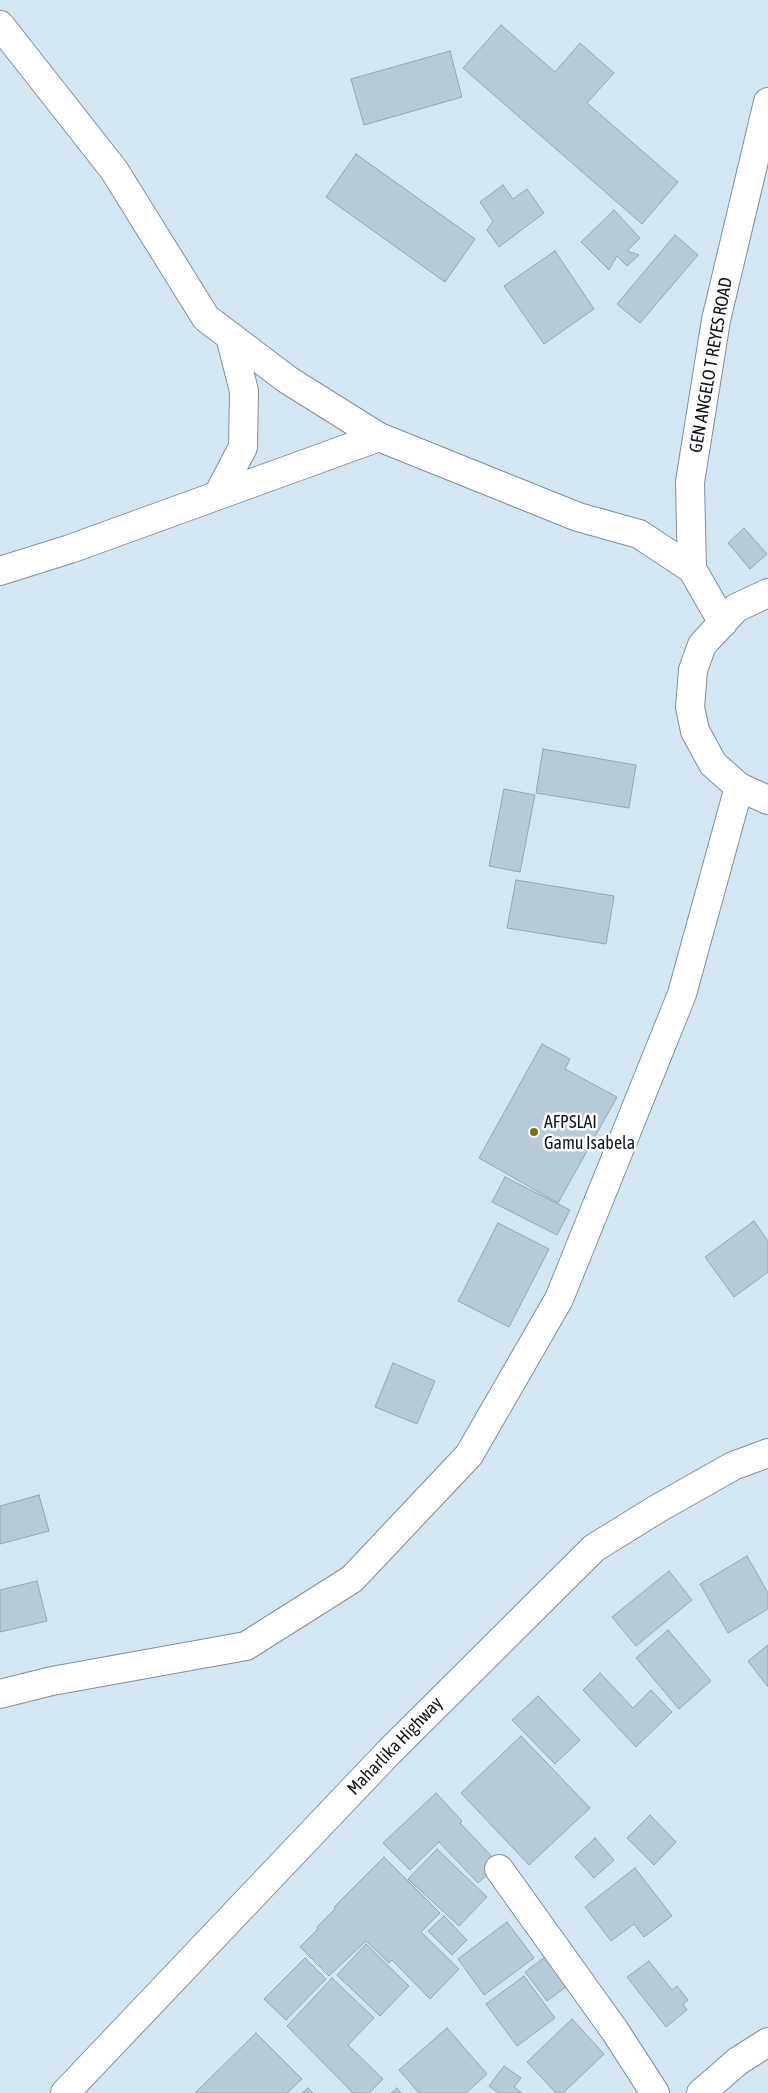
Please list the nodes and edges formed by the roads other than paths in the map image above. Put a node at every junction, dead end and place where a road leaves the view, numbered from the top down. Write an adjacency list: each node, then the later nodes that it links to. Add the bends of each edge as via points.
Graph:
1 (0, 25): 3 (main road, via 114,170 206,318)
2 (768, 102): 6 (main road, GEN ANGELO T REYES ROAD, via 715,330 690,482)
3 (230, 336): 4 (main road, via 288,380); 5 (main road, via 244,391 244,447)
4 (379, 436): 5 (main road); 6 (main road, via 578,517 639,534)
5 (218, 495): 7 (main road)
6 (692, 569): 9 (main road, GEN ANGELO T REYES ROAD)
7 (0, 571)
8 (768, 593): 9 (main road, via 736,608)
9 (723, 623): 10 (main road, via 702,645 693,670 690,707 695,731 713,764)
10 (739, 788): 11 (main road); 13 (main road, via 682,994 563,1290 469,1455 352,1579 246,1646 52,1681)
11 (768, 800)
12 (768, 1453): 16 (main road, Maharlika Highway, via 724,1471 594,1548 381,1760)
13 (0, 1694)
14 (500, 1869): 17 (main road)
15 (768, 2042): 18 (main road, via 738,2061)
16 (65, 2093)
17 (655, 2093)
18 (701, 2093)

